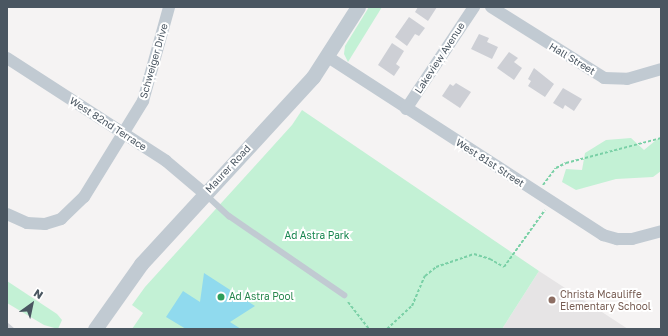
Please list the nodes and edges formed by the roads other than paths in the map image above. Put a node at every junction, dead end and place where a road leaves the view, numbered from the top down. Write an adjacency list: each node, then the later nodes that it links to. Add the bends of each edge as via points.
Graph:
1 (169, 7): 9 (street, Schweiger Drive, via 147,91)
2 (358, 7): 5 (street, Maurer Road)
3 (474, 7): 8 (street, Lakeview Avenue)
4 (491, 7): 7 (street, Hall Street, via 604,78 627,79)
5 (328, 57): 8 (street, West 81st Street); 10 (street, Maurer Road, via 300,92)
6 (7, 58): 9 (street, West 82nd Terrace)
7 (661, 69)
8 (406, 109): 12 (street, West 81st Street, via 585,225 617,239 632,239)
9 (124, 134): 10 (street, West 82nd Terrace, via 177,169); 11 (street, Schweiger Drive, via 84,196 61,218 45,224 28,223)
10 (205, 194): 13 (lane, via 229,216); 14 (street, Maurer Road, via 130,277)
11 (7, 214)
12 (661, 231)
13 (344, 295)
14 (95, 329)

